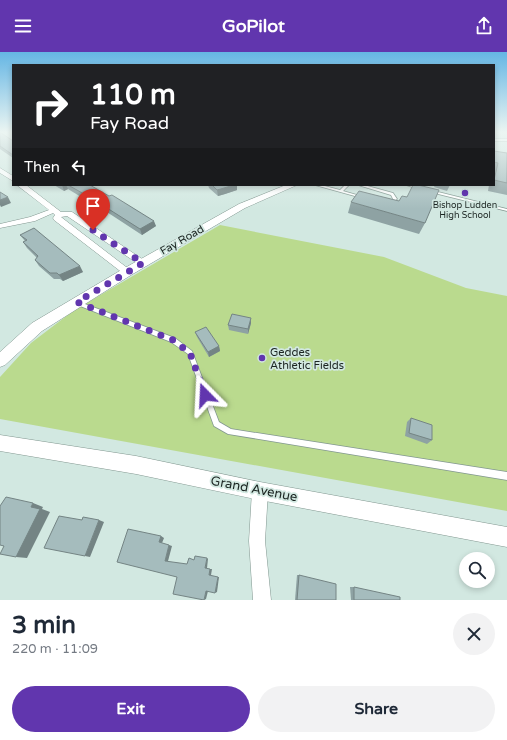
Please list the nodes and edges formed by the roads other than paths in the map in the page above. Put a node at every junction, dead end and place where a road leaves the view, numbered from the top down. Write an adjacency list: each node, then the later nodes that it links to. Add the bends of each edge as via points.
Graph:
1 (0, 170): 2 (street)
2 (12, 178)
3 (22, 186): 13 (street)
4 (291, 186): 15 (street, Fay Road, via 242,206)
5 (322, 186): 9 (lane)
6 (346, 186): 9 (lane)
7 (364, 186): 11 (lane, via 388,192 395,199 391,202)
8 (412, 186): 12 (lane)
9 (341, 191): 10 (lane)
10 (368, 198)
11 (381, 202)
12 (507, 210)
13 (57, 212): 14 (street); 15 (street, via 69,214); 16 (street, via 57,218)
14 (0, 226)
15 (143, 263): 16 (street, Fay Road)
16 (126, 272): 17 (street, Fay Road)
17 (77, 302): 18 (street, Fay Road, via 37,327); 20 (lane, via 173,340 190,353 216,424 230,432)
18 (0, 361)
19 (0, 443): 21 (street, Grand Avenue, via 136,465)
20 (507, 476)
21 (260, 491): 22 (street, Grand Avenue); 23 (street, via 257,541)
22 (507, 537)
23 (262, 600)

